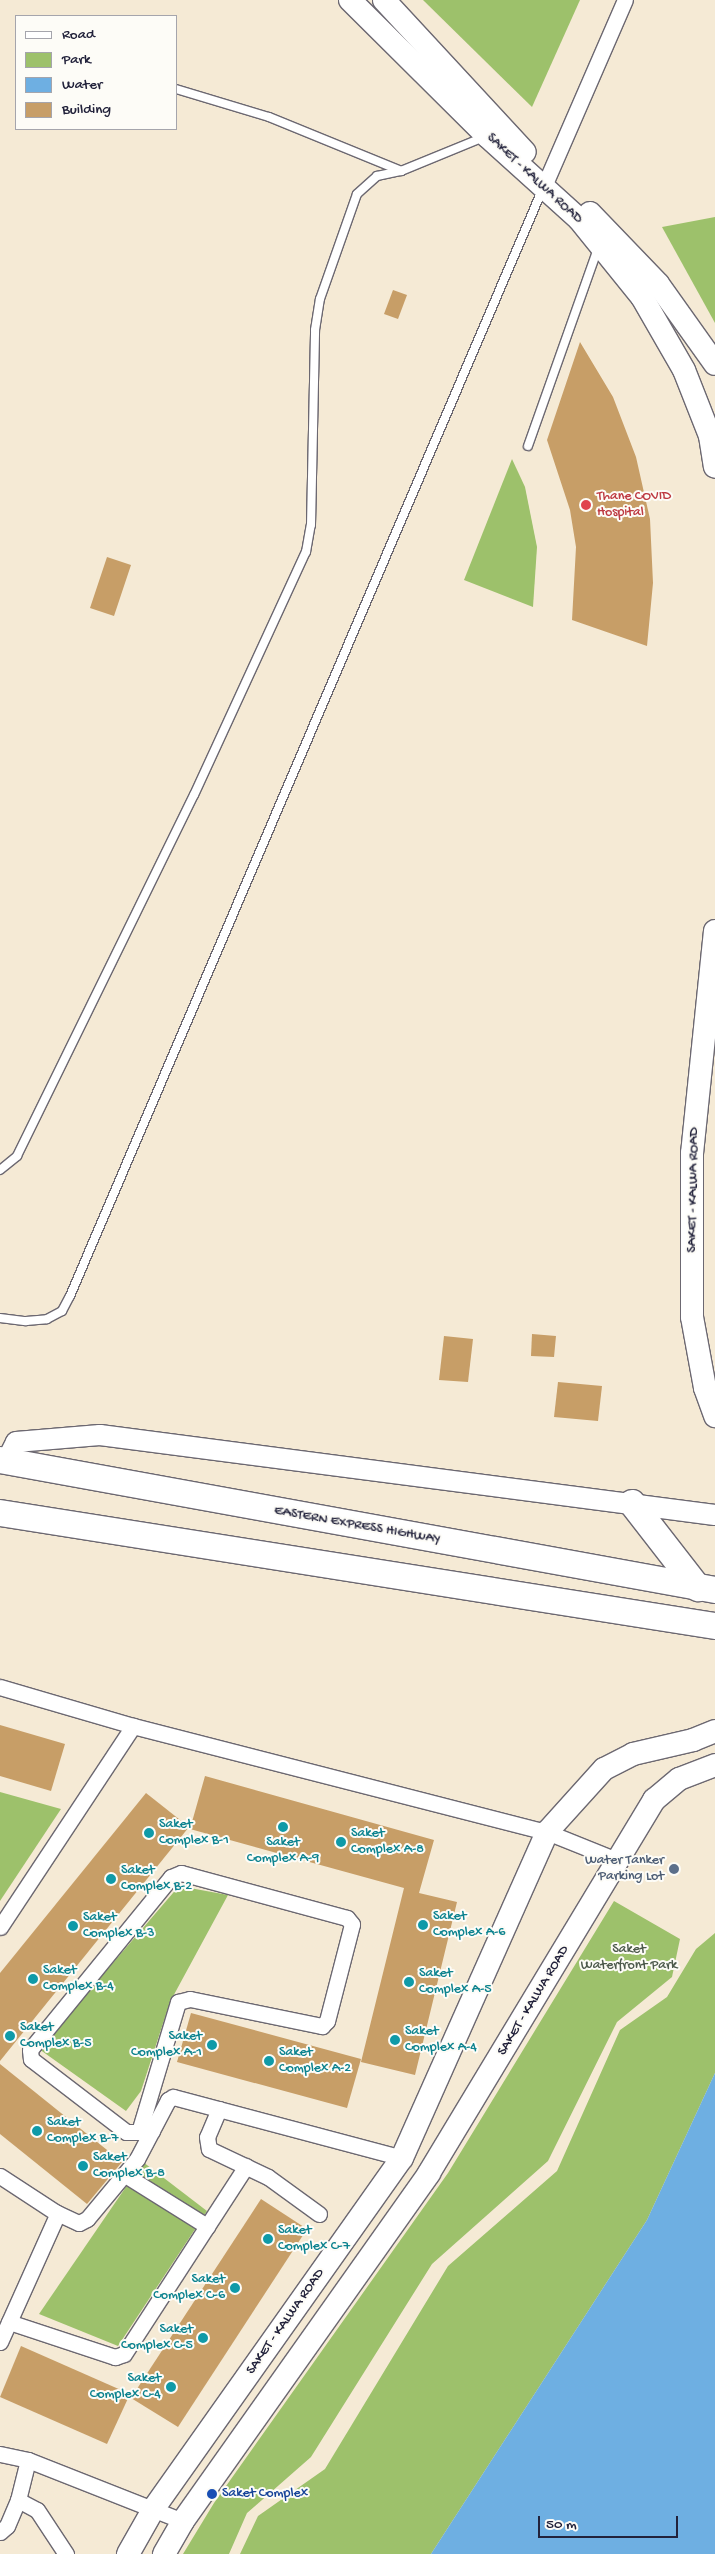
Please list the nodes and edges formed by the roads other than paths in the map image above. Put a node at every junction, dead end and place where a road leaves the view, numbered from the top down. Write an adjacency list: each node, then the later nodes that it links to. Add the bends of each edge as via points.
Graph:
1 (350, 0): 5 (main road, SAKET - KALWA ROAD)
2 (384, 0): 5 (main road, SAKET - KALWA ROAD)
3 (625, 0): 7 (street)
4 (178, 90): 6 (lane, via 269,117)
5 (493, 131): 6 (lane); 7 (main road, SAKET - KALWA ROAD)
6 (401, 171): 14 (lane, via 377,176 357,194 320,299 315,330 311,525 306,552 194,795 17,1156)
7 (546, 181): 8 (main road, SAKET - KALWA ROAD, via 579,219); 15 (lane, via 70,1296 62,1311 47,1318 26,1321)
8 (606, 240): 9 (main road, SAKET - KALWA ROAD, via 658,284); 10 (main road, SAKET - KALWA ROAD); 11 (lane)
9 (713, 360): 10 (main road)
10 (684, 370): 12 (main road, SAKET - KALWA ROAD, via 710,436)
11 (528, 446)
12 (715, 467)
13 (715, 931): 16 (main road, SAKET - KALWA ROAD, via 692,1153 692,1317 705,1388)
14 (0, 1170)
15 (0, 1318)
16 (715, 1416)
17 (3, 1461): 18 (street, via 16,1442 100,1435); 21 (highway, EASTERN EXPRESS HIGHWAY)
18 (632, 1503): 20 (street); 21 (highway)
19 (0, 1513): 22 (highway)
20 (715, 1515)
21 (709, 1589)
22 (711, 1626)
23 (0, 1687): 24 (street)
24 (133, 1726): 27 (street); 29 (street)
25 (715, 1731): 27 (main road, SAKET - KALWA ROAD, via 693,1740 633,1754 604,1769)
26 (715, 1765): 28 (main road, SAKET - KALWA ROAD, via 679,1779 654,1800)
27 (547, 1832): 28 (street); 32 (main road, SAKET - KALWA ROAD)
28 (619, 1861): 45 (main road, SAKET - KALWA ROAD, via 429,2173)
29 (0, 1927)
30 (219, 2109): 31 (street, via 173,2097); 32 (street); 33 (street, via 206,2137 209,2149)
31 (145, 2132): 31 (street, via 126,2132 31,2059 30,2050 171,1877 181,1872 347,1918 352,1924 327,2021 322,2026 190,1999 178,2002); 34 (street, via 137,2159)
32 (402, 2158): 44 (main road, SAKET - KALWA ROAD)
33 (246, 2166): 37 (street, via 268,2177); 38 (street)
34 (125, 2175): 36 (street, via 88,2219 79,2223); 38 (street)
35 (0, 2176): 36 (street)
36 (58, 2213): 39 (street)
37 (319, 2214)
38 (206, 2226): 39 (street, via 124,2354 115,2357)
39 (9, 2322): 40 (street)
40 (0, 2342)
41 (0, 2454): 42 (street)
42 (28, 2460): 43 (street); 44 (street)
43 (18, 2500): 46 (street, via 7,2526); 47 (street, via 37,2510)
44 (154, 2508): 45 (street); 48 (main road, SAKET - KALWA ROAD)
45 (182, 2521): 49 (main road, SAKET - KALWA ROAD)
46 (0, 2532)
47 (66, 2554)
48 (128, 2554)
49 (164, 2554)

